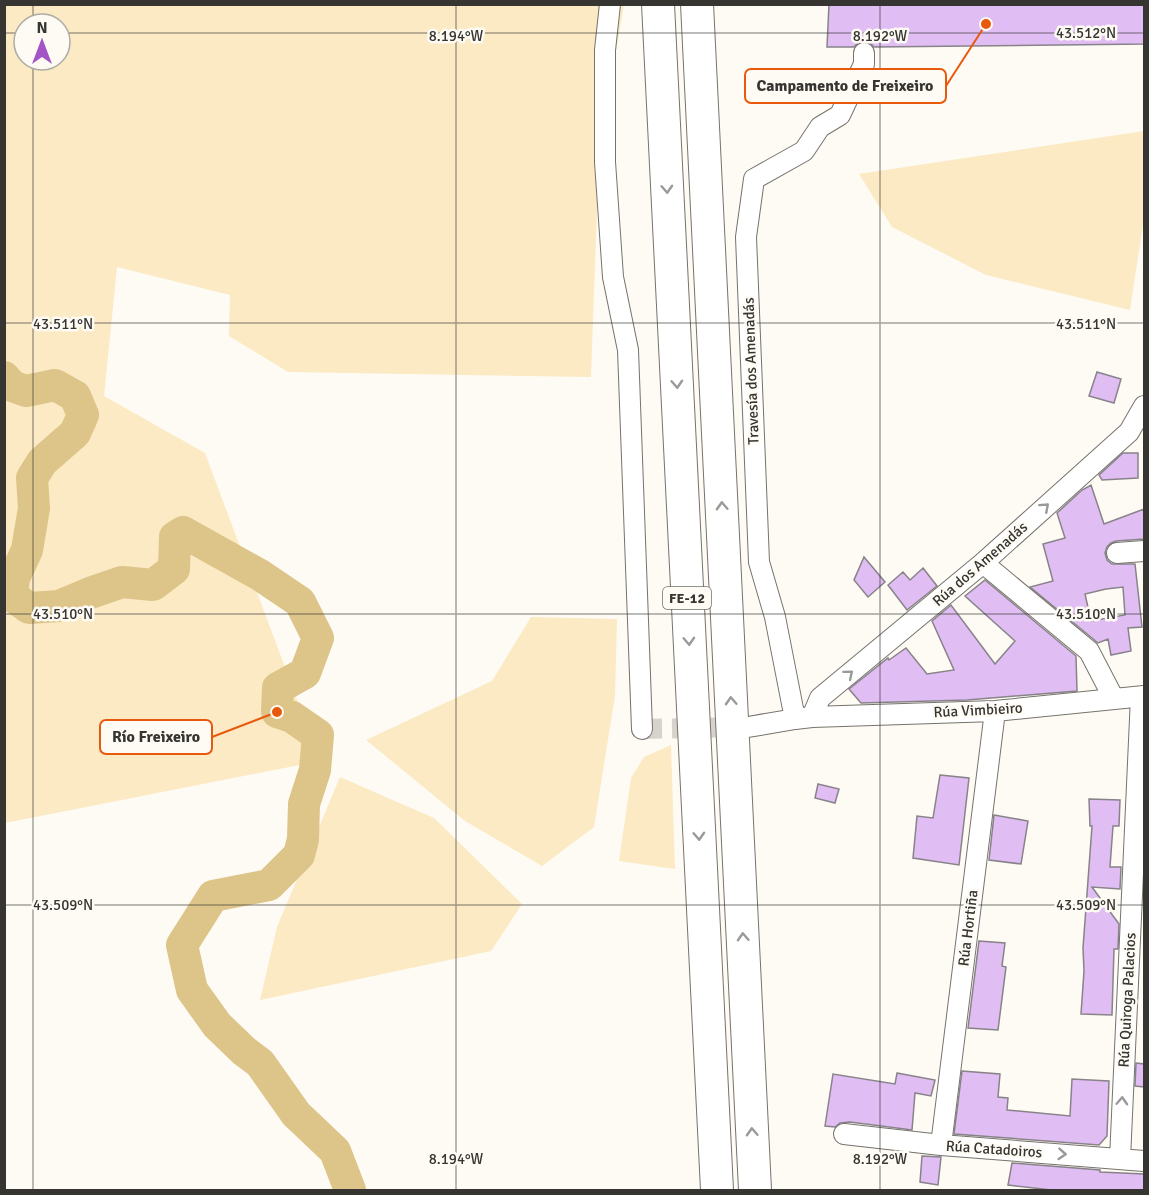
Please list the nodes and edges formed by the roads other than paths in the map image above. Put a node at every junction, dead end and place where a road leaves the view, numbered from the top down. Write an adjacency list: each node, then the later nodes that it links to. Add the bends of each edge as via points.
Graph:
1 (610, 4): 16 (street, via 605,50 604,162 614,277 628,350)
2 (651, 4): 6 (highway)
3 (658, 4): 6 (highway, FE-12)
4 (697, 4): 24 (highway, FE-12, one-way to 4)
5 (864, 53): 14 (street, Travesía dos Amenadás, via 864,64 840,115 820,127 804,151 754,179 746,237 759,562)
6 (665, 147): 23 (highway, FE-12, one-way to 23)
7 (1144, 406): 10 (street, Rúa dos Amenadás, one-way to 7, via 1129,432)
8 (1144, 551): 9 (street)
9 (1118, 553)
10 (983, 563): 12 (street, via 1089,651); 14 (street, Rúa dos Amenadás, one-way to 10, via 820,698)
11 (1143, 696): 12 (street, Rúa Vimbieiro); 17 (street, Rúa Quiroga Palacios)
12 (1114, 699): 13 (street, Rúa Vimbieiro)
13 (995, 711): 14 (street, Rúa Vimbieiro); 20 (street, Rúa Hortiña)
14 (804, 718): 15 (street, Rúa Vimbieiro)
15 (748, 727)
16 (642, 729)
17 (1139, 839): 18 (street, Rúa Quiroga Palacios)
18 (1137, 960): 21 (street, Rúa Quiroga Palacios, one-way to 18)
19 (844, 1134): 20 (street, Rúa Catadoiros)
20 (940, 1145): 21 (street, Rúa Catadoiros, one-way to 21)
21 (1120, 1159): 22 (street, Rúa Catadoiros)
22 (1144, 1161)
23 (717, 1191)
24 (755, 1191)

